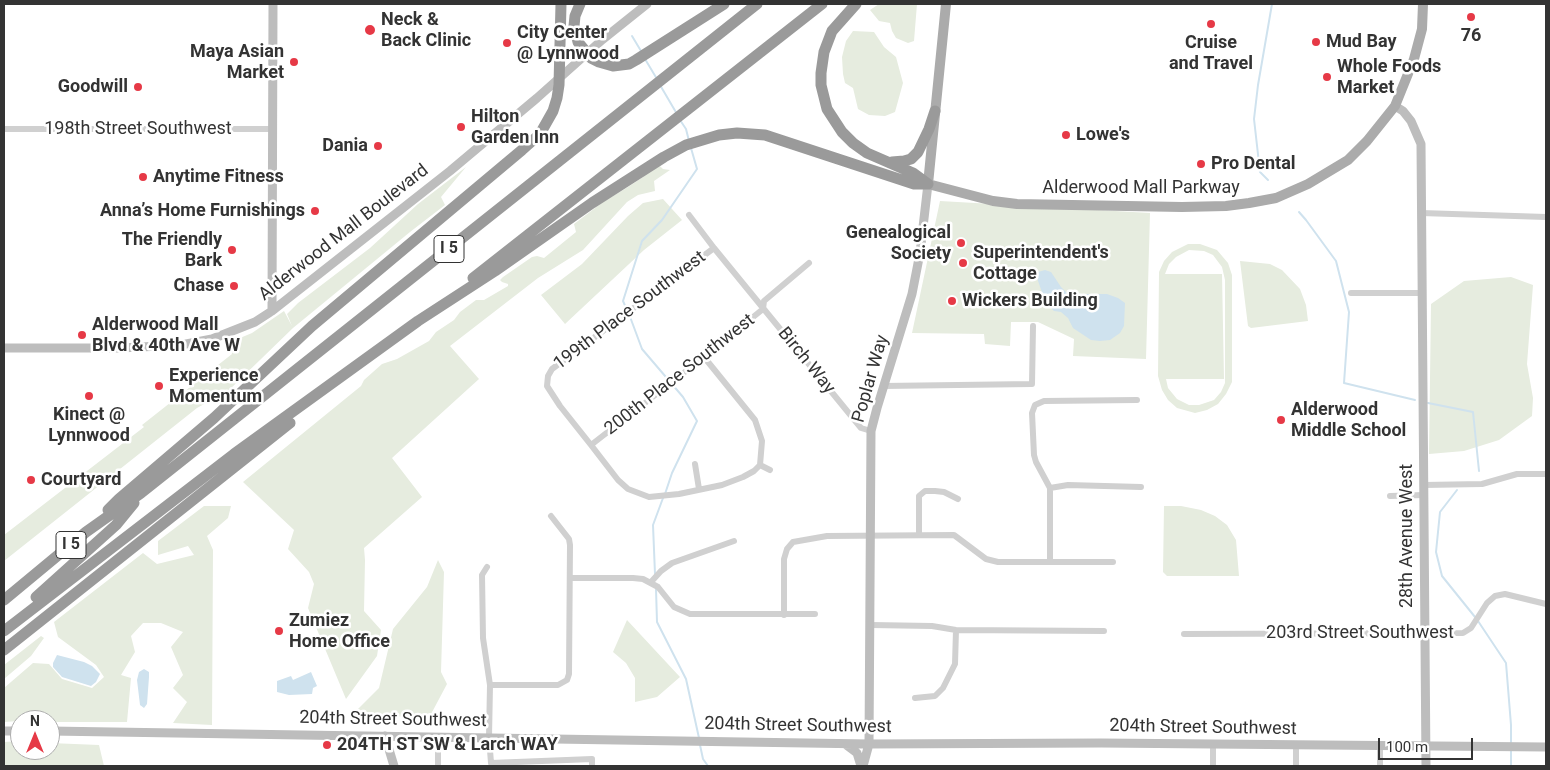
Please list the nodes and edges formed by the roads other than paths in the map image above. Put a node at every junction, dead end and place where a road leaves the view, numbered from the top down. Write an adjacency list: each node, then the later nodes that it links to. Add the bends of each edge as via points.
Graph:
1 (273, 4): 16 (street)
2 (561, 4): 48 (highway, via 557,98 540,134 312,326)
3 (580, 4): 5 (highway, via 574,26 578,42 591,58 613,66 629,64)
4 (647, 4): 27 (street, Alderwood Mall Boulevard, via 450,171)
5 (724, 4)
6 (757, 4): 44 (highway, I 5)
7 (822, 4): 28 (highway, I 5)
8 (856, 4): 17 (highway, via 832,32 824,52 821,73 824,98 842,132 867,153)
9 (941, 4): 12 (main road)
10 (946, 4): 12 (main road, Poplar Way)
11 (1423, 4): 13 (main road, Alderwood Mall Parkway, via 1422,28 1414,60)
12 (944, 22): 14 (main road, Poplar Way)
13 (1395, 106): 18 (main road, Alderwood Mall Parkway, via 1348,160 1308,184 1276,198 1250,204 1191,207 1017,204); 19 (street, 28th Avenue West, via 1411,121 1420,144)
14 (935, 111): 17 (highway, via 918,152 911,159); 18 (main road, Poplar Way)
15 (4, 129): 16 (street, 198th Street Southwest)
16 (272, 129): 27 (street)
17 (888, 162): 18 (highway, via 914,172)
18 (928, 184): 28 (highway, via 914,184 765,135 737,133 700,140 664,157 592,203 495,272); 32 (street, Poplar Way, via 912,294)
19 (1421, 213): 21 (street); 25 (street, 28th Avenue West)
20 (689, 214): 22 (street, Birch Way)
21 (1546, 217)
22 (714, 248): 26 (street, Birch Way); 35 (street, 199th Place Southwest, via 552,369 547,386)
23 (809, 262): 26 (street, 200th Place Southwest, via 764,301)
24 (1350, 292): 25 (street)
25 (1422, 293): 43 (street, 28th Avenue West)
26 (763, 309): 31 (street, 200th Place Southwest); 34 (street, Birch Way, via 860,428)
27 (272, 311): 30 (street, Alderwood Mall Boulevard, via 238,330 197,343 120,348)
28 (418, 321): 63 (highway, via 234,454); 68 (highway, I 5)
29 (1033, 326): 32 (street, via 1032,384)
30 (4, 348)
31 (704, 357): 35 (street, 200th Place Southwest); 37 (street, via 755,420 762,441)
32 (884, 386): 34 (street, Poplar Way)
33 (1137, 400): 40 (street, via 1044,401 1035,405 1032,413 1034,455)
34 (871, 432): 49 (street, Poplar Way)
35 (590, 445): 42 (street, via 618,480 640,495 660,497)
36 (695, 464): 42 (street)
37 (760, 464): 38 (street); 42 (street, via 743,478)
38 (770, 470)
39 (1546, 474): 43 (street, via 1517,474 1482,484)
40 (1050, 488): 41 (street, via 1068,485); 52 (street)
41 (1141, 488)
42 (699, 489)
43 (1424, 490): 45 (street); 67 (street, 28th Avenue West)
44 (141, 494): 48 (highway, I 5); 61 (highway, via 116,525)
45 (1390, 496)
46 (958, 499): 50 (street, via 935,491 925,491 919,496)
47 (550, 516): 55 (street, via 569,539)
48 (86, 532): 57 (highway, I 5)
49 (872, 535): 50 (street); 60 (street, via 827,536 793,542 784,559); 62 (street, Poplar Way)
50 (919, 535): 52 (street, via 954,535 986,559 998,562)
51 (734, 541): 56 (street, via 672,564)
52 (1050, 562): 53 (street)
53 (1113, 562)
54 (487, 567): 69 (street, via 482,575 483,638)
55 (570, 578): 56 (street, via 632,578); 69 (street, via 570,667 567,680 551,685)
56 (651, 582): 60 (street, via 674,607 690,614)
57 (4, 600)
58 (1546, 604): 67 (street, 203rd Street Southwest, via 1505,594 1495,596 1467,632)
59 (815, 614): 60 (street)
60 (784, 615)
61 (4, 623)
62 (871, 625): 64 (street, via 932,626); 75 (street, Poplar Way)
63 (4, 630)
64 (956, 630): 65 (street); 70 (street, via 955,664 943,688 935,696)
65 (1104, 631)
66 (1184, 634): 67 (street, 203rd Street Southwest)
67 (1424, 634): 79 (street, 28th Avenue West)
68 (4, 650)
69 (490, 685): 73 (street)
70 (916, 698)
71 (60, 731): 72 (street, 204th Street Southwest)
72 (386, 736): 73 (street, 204th Street Southwest); 83 (street)
73 (489, 737): 74 (street, 204th Street Southwest); 82 (street)
74 (845, 744): 75 (street, 204th Street Southwest); 86 (street, via 854,749)
75 (869, 744): 76 (street, 204th Street Southwest); 86 (street, Poplar Way)
76 (1213, 745): 77 (street, 204th Street Southwest); 87 (street)
77 (1296, 746): 78 (street, 204th Street Southwest); 88 (street)
78 (1380, 746): 79 (street, 204th Street Southwest); 89 (street)
79 (1425, 746): 80 (street, 204th Street Southwest); 90 (street, 28th Avenue West)
80 (1546, 747)
81 (438, 753): 84 (street)
82 (490, 765): 85 (street, via 592,759)
83 (394, 766)
84 (438, 766)
85 (592, 766)
86 (862, 766)
87 (1213, 766)
88 (1296, 766)
89 (1380, 766)
90 (1426, 766)

